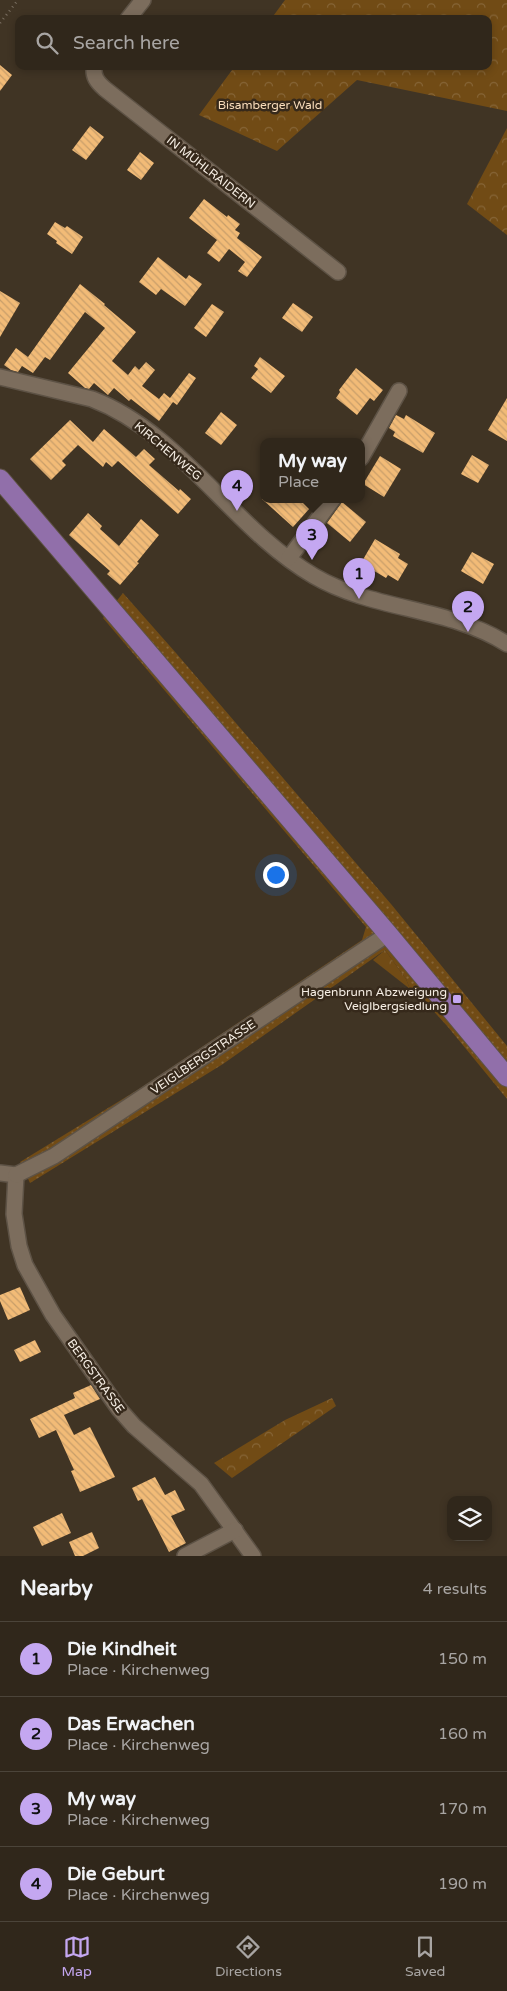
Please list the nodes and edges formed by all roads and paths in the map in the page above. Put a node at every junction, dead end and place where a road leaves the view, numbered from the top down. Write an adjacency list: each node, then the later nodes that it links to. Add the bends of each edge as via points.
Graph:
1 (18, 0): 4 (path)
2 (143, 0): 3 (street)
3 (131, 15)
4 (0, 23)
5 (94, 70): 6 (street, IN MÜHLRAIDERN, via 97,81 105,89)
6 (338, 272)
7 (0, 377): 12 (street, KIRCHENWEG, via 92,399 126,416 179,457)
8 (398, 391): 9 (street)
9 (365, 451)
10 (0, 479): 14 (main road)
11 (330, 503): 12 (street)
12 (289, 558): 13 (street, KIRCHENWEG, via 315,576 359,595 484,630)
13 (507, 644)
14 (388, 934): 15 (main road); 17 (street, VEIGLBERGSTRASSE, via 54,1156)
15 (507, 1077)
16 (0, 1173): 17 (street)
17 (16, 1175): 18 (street, BERGSTRASSE, via 14,1214 19,1246 25,1265 53,1315 119,1409 201,1484)
18 (235, 1530): 19 (street); 20 (street, BERGSTRASSE)
19 (186, 1556)
20 (254, 1556)

